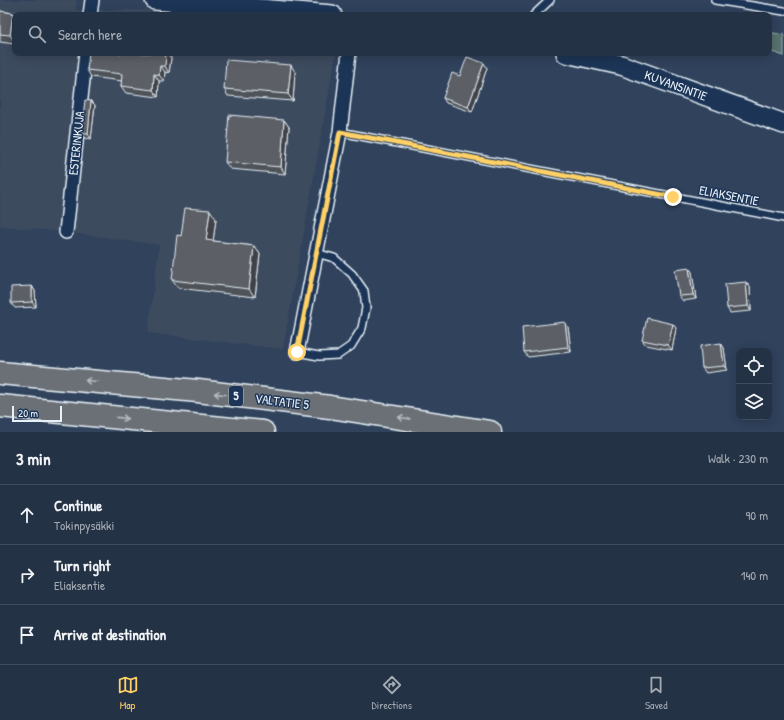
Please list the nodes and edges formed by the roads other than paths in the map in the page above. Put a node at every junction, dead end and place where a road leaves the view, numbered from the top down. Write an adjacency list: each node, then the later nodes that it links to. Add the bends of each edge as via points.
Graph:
1 (92, 0): 6 (street)
2 (155, 0): 7 (street)
3 (550, 0): 8 (lane)
4 (715, 0): 5 (lane)
5 (784, 10)
6 (90, 12)
7 (297, 12)
8 (537, 12)
9 (86, 56): 15 (street, ESTERINKUJA)
10 (349, 56): 13 (street)
11 (580, 56): 12 (street, KUVANSINTIE, via 621,65)
12 (784, 124)
13 (340, 132): 14 (lane, ELIAKSENTIE); 16 (street)
14 (784, 218)
15 (66, 232)
16 (316, 253): 17 (street); 17 (lane, via 334,258 352,274 364,291 366,308 362,328 351,346 338,355 319,356)
17 (297, 352)
18 (0, 373): 21 (highway, VALTATIE 5 / 5, one-way to 18, via 330,407 198,391)
19 (0, 406): 20 (highway, one-way to 20)
20 (263, 432)
21 (490, 432)

